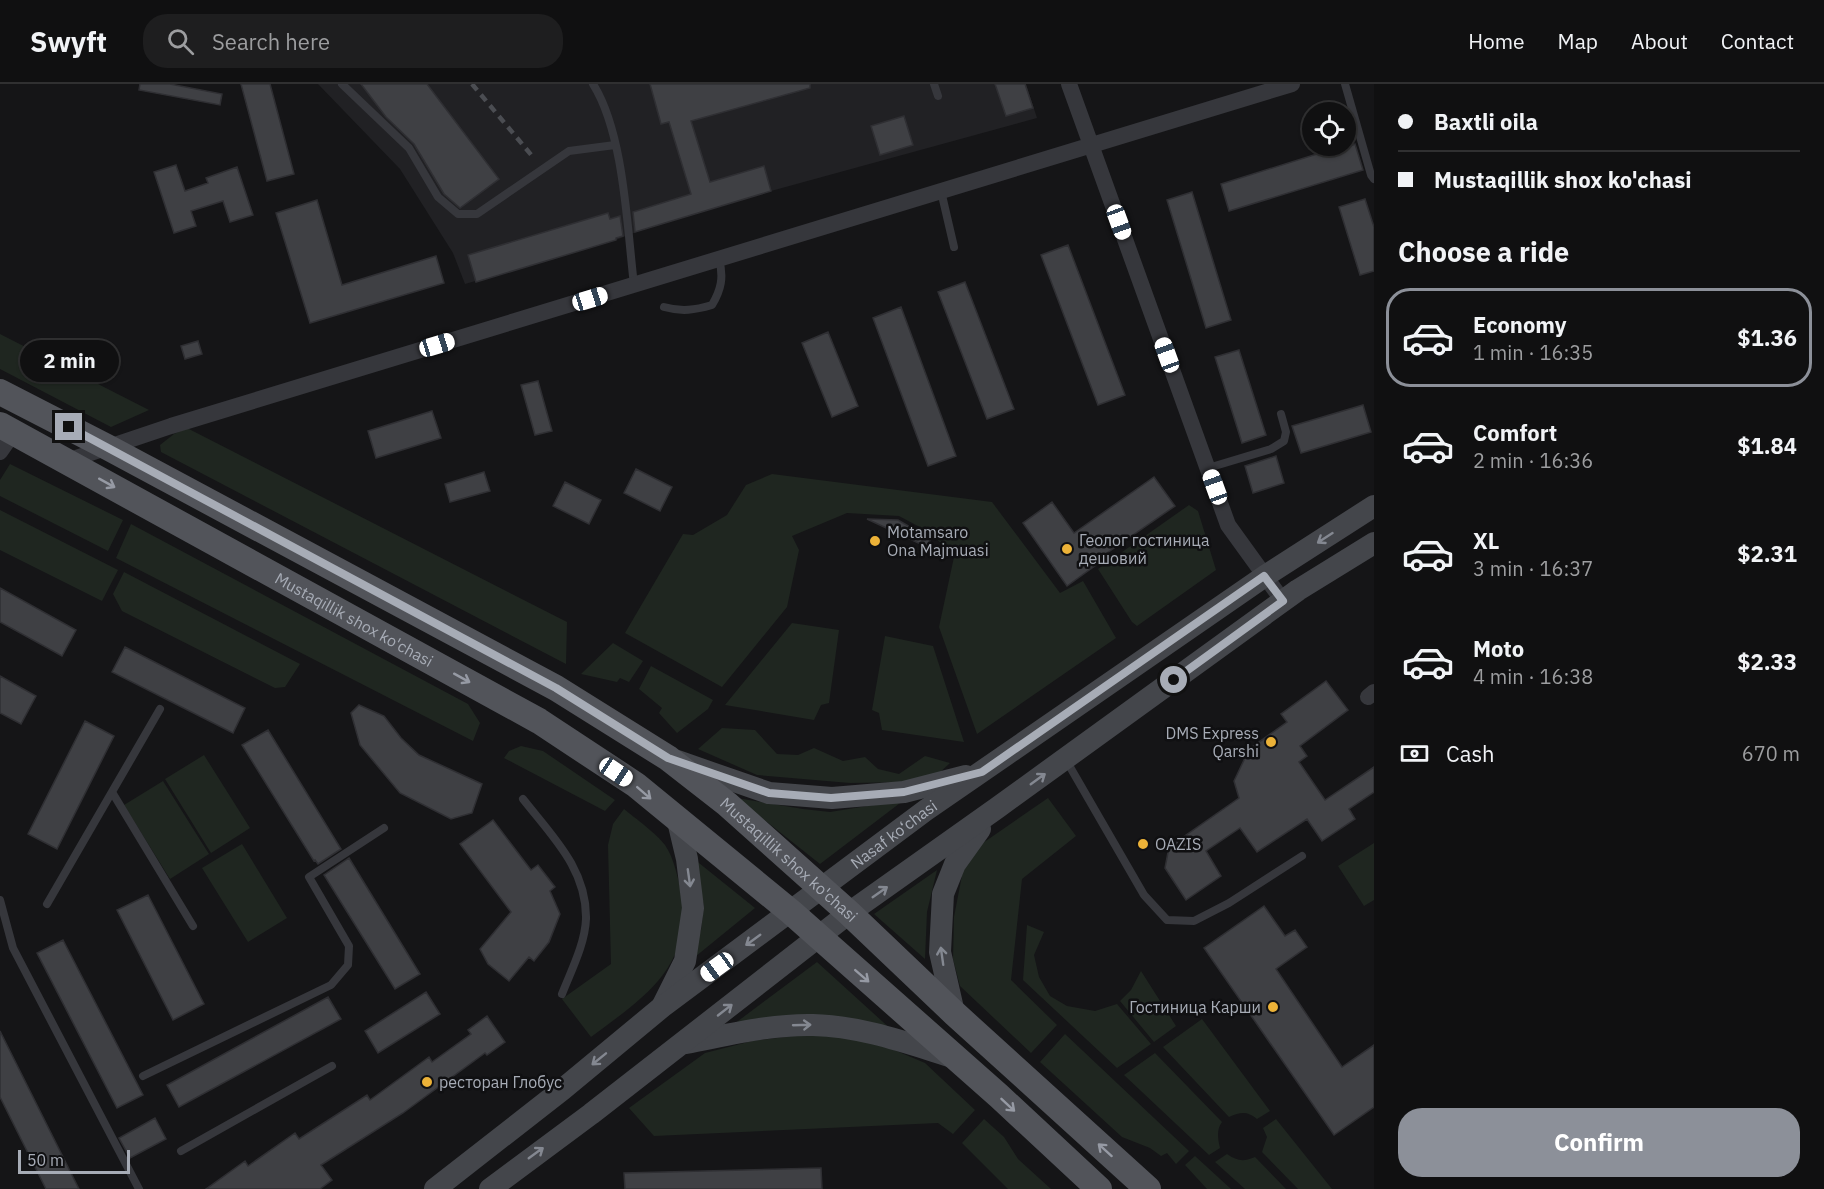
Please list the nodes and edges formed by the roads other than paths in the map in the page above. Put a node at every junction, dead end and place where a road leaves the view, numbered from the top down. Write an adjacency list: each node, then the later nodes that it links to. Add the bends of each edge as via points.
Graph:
1 (342, 84): 9 (lane, via 409,148 438,197 458,214 477,214 569,151)
2 (592, 84): 9 (lane, via 603,100)
3 (934, 84): 7 (lane)
4 (1070, 84): 8 (street)
5 (1292, 84): 8 (street)
6 (1345, 84): 10 (lane)
7 (938, 96)
8 (1091, 144): 11 (street); 22 (street)
9 (615, 145): 14 (lane)
10 (1374, 179)
11 (941, 191): 12 (lane); 13 (street)
12 (954, 247)
13 (719, 260): 14 (street); 15 (lane, via 723,274 712,305 694,311)
14 (634, 285): 20 (street)
15 (664, 307)
16 (0, 392): 17 (main road, Mustaqillik shox ko'chasi)
17 (30, 407): 19 (main road); 20 (main road, Mustaqillik shox ko'chasi)
18 (1281, 414): 22 (lane, via 1284,441 1271,449)
19 (5, 436): 21 (main road, Mustaqillik shox ko'chasi)
20 (109, 448): 21 (street); 28 (main road, Mustaqillik shox ko'chasi, via 556,688)
21 (67, 461): 34 (main road, Mustaqillik shox ko'chasi, one-way to 34, via 539,721 636,785)
22 (1208, 468): 25 (street, via 1228,525)
23 (1374, 506): 25 (main road, Nasaf ko‘chasi, one-way to 25)
24 (1374, 543): 26 (main road)
25 (1264, 576): 26 (street); 30 (main road, Nasaf ko‘chasi)
26 (1283, 601): 29 (main road)
27 (160, 709): 31 (lane)
28 (668, 758): 30 (main road, via 769,793 831,798 904,792); 37 (main road, Mustaqillik shox ko'chasi, via 727,804)
29 (1065, 759): 33 (main road, one-way to 29); 36 (lane, via 1144,895 1167,920 1194,921)
30 (982, 772): 37 (main road, Nasaf ko‘chasi)
31 (112, 792): 39 (lane); 42 (lane)
32 (523, 799): 44 (lane, via 567,855 583,885 586,920)
33 (998, 808): 41 (main road, one-way to 33); 46 (main road, one-way to 33, via 940,952 943,894 965,847)
34 (678, 821): 40 (main road, Mustaqillik shox ko'chasi); 45 (main road, one-way to 45, via 693,908 685,961)
35 (384, 828): 50 (lane, via 309,877 349,946 348,965 332,985)
36 (1302, 856)
37 (821, 889): 40 (main road, Nasaf ko‘chasi); 41 (main road, Mustaqillik shox ko'chasi)
38 (0, 900): 54 (lane, via 13,948)
39 (47, 904)
40 (791, 912): 43 (main road, Mustaqillik shox ko'chasi); 45 (main road, Nasaf ko‘chasi, one-way to 45)
41 (849, 913): 43 (main road); 46 (main road, Mustaqillik shox ko'chasi)
42 (193, 926)
43 (818, 938): 47 (main road, one-way to 43); 48 (main road, Mustaqillik shox ko'chasi, one-way to 48)
44 (562, 994)
45 (662, 1007): 51 (main road, Nasaf ko‘chasi, one-way to 51)
46 (954, 1013): 58 (main road, Mustaqillik shox ko'chasi, one-way to 46)
47 (682, 1043): 48 (main road, one-way to 48, via 781,1026 816,1025 861,1031); 52 (main road)
48 (956, 1058): 57 (main road, Mustaqillik shox ko'chasi, one-way to 57)
49 (332, 1066): 53 (lane)
50 (143, 1076)
51 (563, 1089): 52 (main road); 55 (main road, Nasaf ko‘chasi)
52 (591, 1114): 56 (main road, one-way to 52)
53 (181, 1151)
54 (139, 1189)
55 (435, 1189)
56 (490, 1189)
57 (1099, 1189)
58 (1148, 1189)

